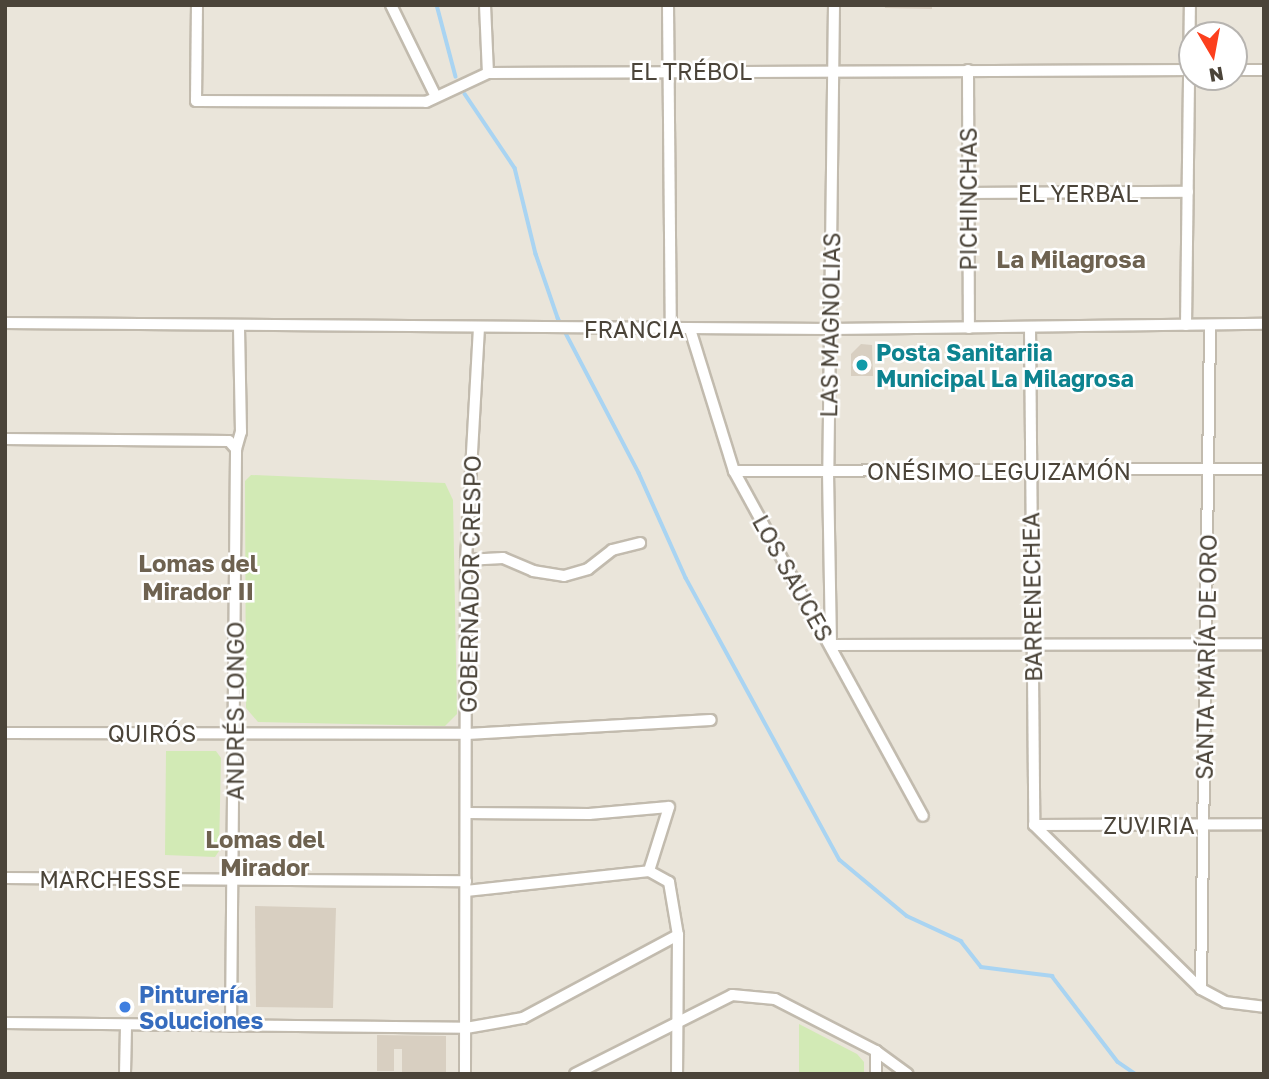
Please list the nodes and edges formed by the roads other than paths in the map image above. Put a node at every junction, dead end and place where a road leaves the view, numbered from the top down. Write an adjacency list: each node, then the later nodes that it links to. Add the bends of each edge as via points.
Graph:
1 (197, 5): 12 (street, EL TRÉBOL, via 196,101 426,102)
2 (391, 5): 12 (street)
3 (485, 5): 10 (street)
4 (668, 5): 9 (street)
5 (834, 5): 6 (street, LAS MAGNOLIAS)
6 (833, 70): 7 (street, EL TRÉBOL); 9 (street, EL TRÉBOL); 25 (street, LAS MAGNOLIAS)
7 (968, 70): 8 (street, EL TRÉBOL); 14 (street, PICHINCHAS)
8 (1178, 70)
9 (668, 71): 10 (street, EL TRÉBOL); 23 (street)
10 (488, 73): 12 (street, EL TRÉBOL)
11 (1190, 91): 13 (street)
12 (436, 97)
13 (1188, 192): 14 (street, EL YERBAL); 17 (street)
14 (968, 193): 21 (street, PICHINCHAS)
15 (5, 323): 20 (street, FRANCIA)
16 (1264, 324): 18 (street, FRANCIA)
17 (1186, 325): 18 (street, FRANCIA); 19 (street, FRANCIA)
18 (1210, 325): 28 (street, SANTA MARÍA DE ORO)
19 (1030, 327): 21 (street, FRANCIA); 31 (street, BARRENECHEA)
20 (239, 328): 22 (street, FRANCIA); 27 (street, ANDRÉS LONGO, via 241,432)
21 (969, 328): 25 (street, FRANCIA)
22 (479, 329): 23 (street, FRANCIA); 34 (street, GOBERNADOR CRESPO)
23 (671, 329): 24 (street, FRANCIA)
24 (690, 329): 25 (street, FRANCIA); 30 (street, LOS SAUCES)
25 (830, 330): 32 (street, LAS MAGNOLIAS)
26 (5, 439): 27 (street)
27 (232, 445): 41 (street, ANDRÉS LONGO)
28 (1208, 469): 29 (street, ONÉSIMO LEGUIZAMÓN); 31 (street, ONÉSIMO LEGUIZAMÓN); 37 (street, SANTA MARÍA DE ORO)
29 (1264, 469)
30 (734, 471): 32 (street, ONÉSIMO LEGUIZAMÓN); 36 (street, LOS SAUCES)
31 (1030, 471): 32 (street, ONÉSIMO LEGUIZAMÓN); 38 (street, BARRENECHEA)
32 (828, 472): 36 (street, LAS MAGNOLIAS)
33 (640, 543): 34 (street, via 612,550 588,569 564,576 533,571 503,558)
34 (466, 560): 42 (street, GOBERNADOR CRESPO)
35 (1264, 644): 37 (street)
36 (831, 645): 38 (street); 44 (street, LOS SAUCES)
37 (1206, 645): 38 (street); 45 (street, SANTA MARÍA DE ORO)
38 (1032, 646): 47 (street, BARRENECHEA)
39 (711, 720): 42 (street, QUIRÓS)
40 (5, 733): 41 (street, QUIRÓS)
41 (235, 733): 42 (street, QUIRÓS); 50 (street, ANDRÉS LONGO)
42 (467, 734): 43 (street, GOBERNADOR CRESPO)
43 (466, 813): 48 (street, via 589,814 669,807); 51 (street, GOBERNADOR CRESPO)
44 (923, 816)
45 (1203, 824): 46 (street, ZUVIRIA); 47 (street, ZUVIRIA); 53 (street, SANTA MARÍA DE ORO)
46 (1264, 824)
47 (1034, 825): 53 (street)
48 (649, 872): 51 (street, MARCHESSE); 52 (street, via 669,882)
49 (5, 878): 50 (street, MARCHESSE)
50 (233, 880): 51 (street, MARCHESSE); 58 (street, ANDRÉS LONGO)
51 (466, 886): 59 (street, GOBERNADOR CRESPO)
52 (678, 935): 55 (street); 59 (street, via 523,1018)
53 (1202, 989): 54 (street, via 1225,1002)
54 (1264, 1007)
55 (678, 1020): 60 (street, via 732,995 775,999); 63 (street); 64 (street)
56 (5, 1023): 57 (street)
57 (127, 1025): 58 (street); 61 (street)
58 (231, 1026): 59 (street)
59 (466, 1028): 62 (street, GOBERNADOR CRESPO)
60 (876, 1051): 65 (street); 66 (street)
61 (125, 1074)
62 (465, 1074)
63 (575, 1074)
64 (677, 1074)
65 (876, 1074)
66 (908, 1074)

